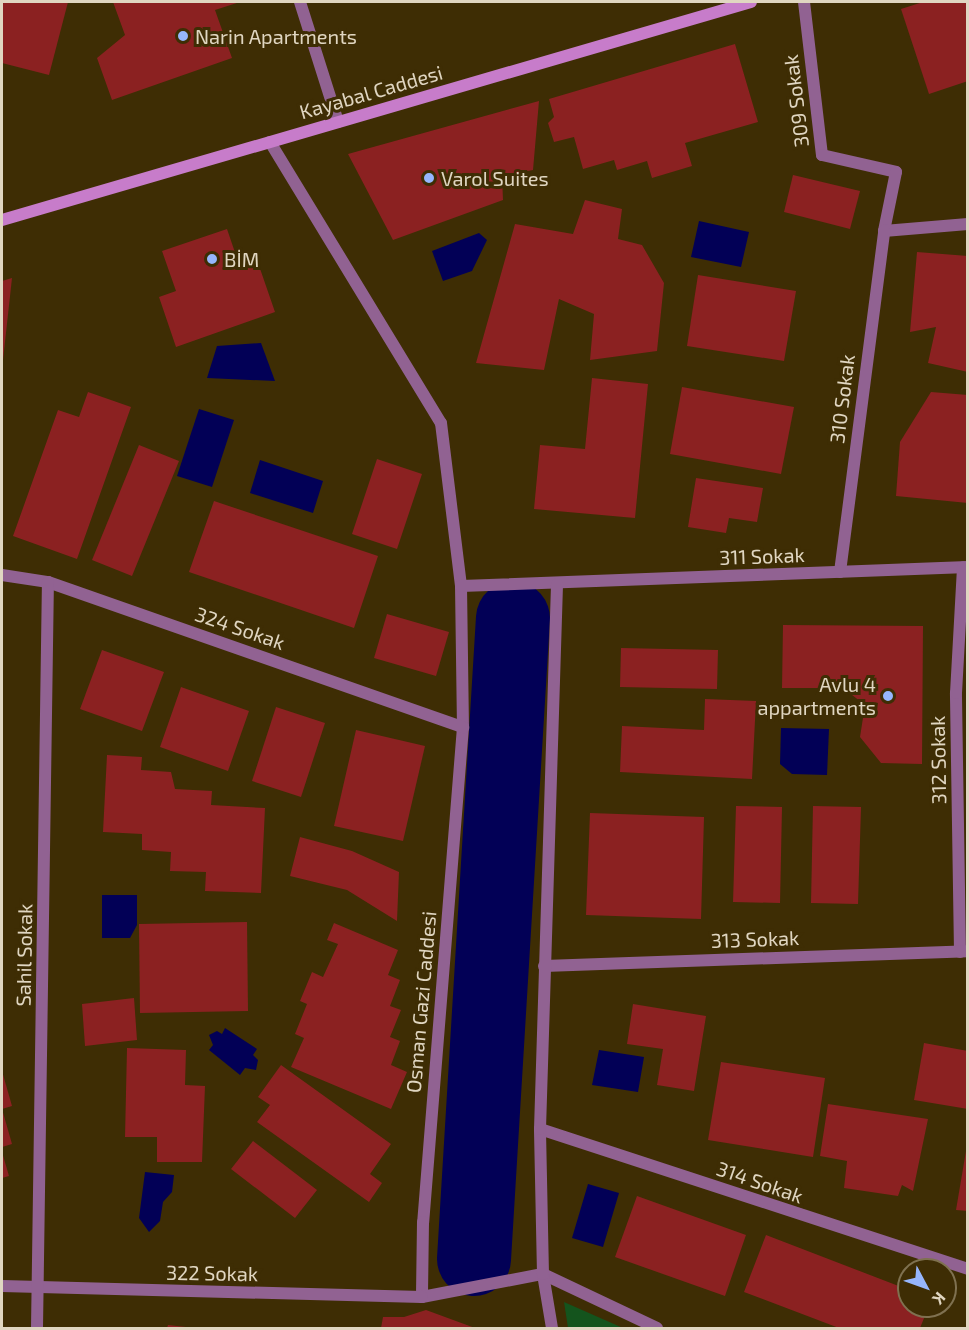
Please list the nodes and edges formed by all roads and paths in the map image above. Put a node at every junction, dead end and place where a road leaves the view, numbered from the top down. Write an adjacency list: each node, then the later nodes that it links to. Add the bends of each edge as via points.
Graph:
1 (300, 2): 4 (street)
2 (751, 2): 4 (street, Kayabal Caddesi)
3 (804, 2): 8 (street, 309 Sokak, via 822,155 896,172)
4 (338, 122): 5 (street, Kayabal Caddesi)
5 (270, 142): 6 (street, Kayabal Caddesi); 14 (street, Osman Gazi Caddesi, via 441,423)
6 (2, 220)
7 (968, 224): 8 (street)
8 (884, 231): 10 (street, 310 Sokak)
9 (965, 567): 10 (street, 311 Sokak); 16 (street, 312 Sokak, via 957,693)
10 (840, 572): 13 (street, 311 Sokak)
11 (2, 575): 12 (street, 324 Sokak)
12 (48, 582): 15 (street, 324 Sokak); 22 (street, Sahil Sokak)
13 (557, 584): 14 (street, 311 Sokak); 17 (street)
14 (460, 586): 15 (street, Osman Gazi Caddesi)
15 (463, 727): 23 (street, Osman Gazi Caddesi, via 423,1222)
16 (964, 951): 17 (street, 313 Sokak)
17 (544, 966): 18 (street)
18 (540, 1129): 19 (street, 314 Sokak); 20 (street)
19 (968, 1269)
20 (543, 1274): 23 (street); 25 (street); 26 (street)
21 (2, 1286): 22 (street, 322 Sokak)
22 (38, 1288): 23 (street, 322 Sokak); 24 (street, Sahil Sokak)
23 (422, 1297)
24 (37, 1329)
25 (552, 1329)
26 (657, 1329)

